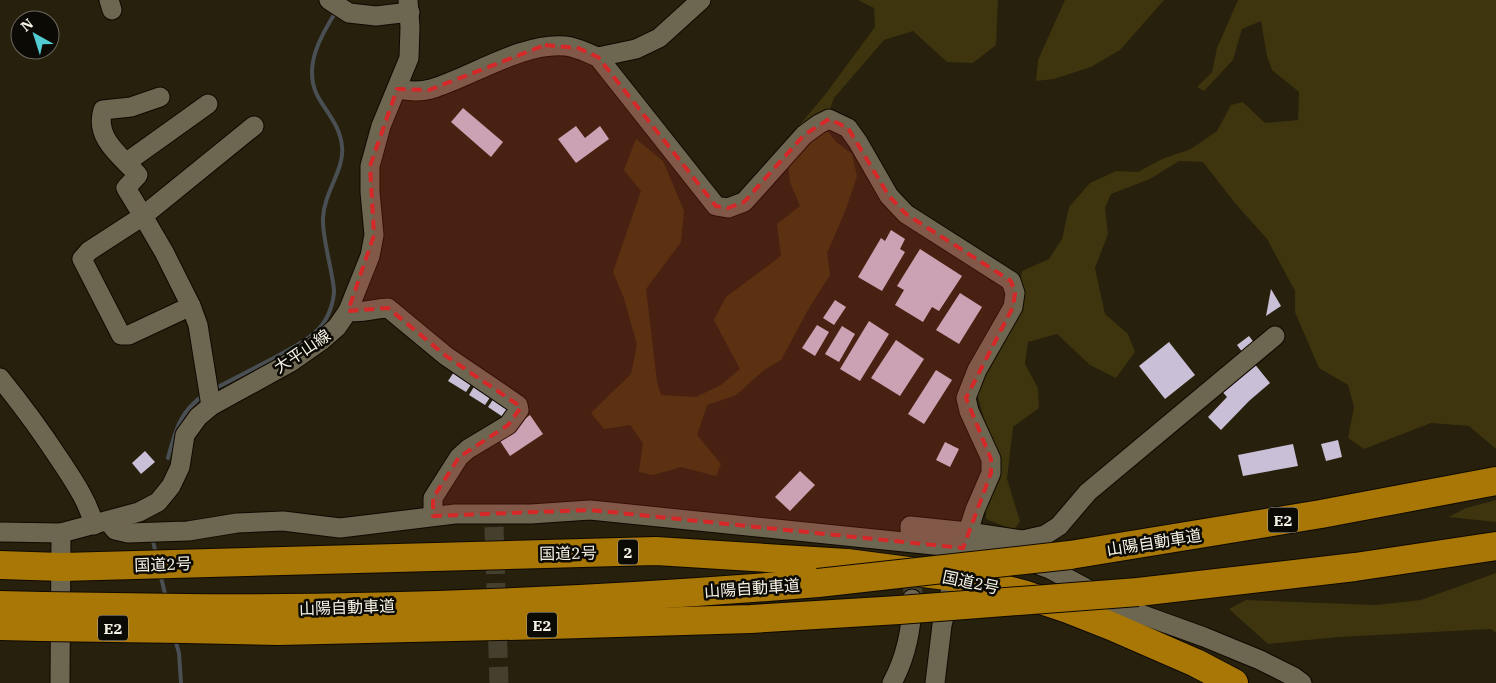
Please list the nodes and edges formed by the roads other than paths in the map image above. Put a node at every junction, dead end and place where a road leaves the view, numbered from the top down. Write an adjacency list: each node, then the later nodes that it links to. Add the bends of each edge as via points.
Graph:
1 (701, 0): 4 (street, via 659,38 636,49)
2 (336, 4): 3 (street, via 349,13 376,16)
3 (409, 6): 5 (street, 大平山線, via 409,58)
4 (598, 57): 5 (street, via 578,48 545,46 429,90); 22 (street, via 716,206 728,208 744,202 804,135 829,119 848,128 889,196 906,214 1011,281 1015,293 1013,307 977,370 966,398 991,459 990,473)
5 (396, 89): 12 (street, 大平山線, via 370,166 374,235 370,256)
6 (160, 97): 9 (street, via 132,107 103,110 100,119 103,136)
7 (208, 104): 9 (street)
8 (254, 126): 10 (street)
9 (127, 162): 10 (street, via 138,175 126,188)
10 (143, 216): 11 (street); 11 (street, via 82,260 121,335 129,335)
11 (191, 306): 15 (street, via 198,325)
12 (348, 311): 15 (street, 大平山線, via 337,327 291,362); 17 (street, via 358,313 388,308 446,356 518,405 519,410 508,425 459,457 433,498)
13 (1275, 336): 22 (street, via 1088,492 1058,526 1044,535 1024,540)
14 (0, 378): 18 (street, via 30,414 91,513)
15 (209, 397): 18 (street, 大平山線, via 185,435 180,467 172,486 158,502 139,512)
16 (1496, 481): 30 (highway, 山陽自動車道 / E2, bridge, via 1070,556 818,584 539,601 271,609)
17 (433, 516): 18 (street, via 340,528 283,521 237,522 188,531 128,533); 22 (street, via 455,514 494,521 530,514 590,510)
18 (101, 523): 21 (street, 大平山線)
19 (910, 530): 22 (street, via 910,526)
20 (0, 532): 21 (street, 大平山線)
21 (61, 533): 25 (street)
22 (966, 540): 26 (street); 36 (street, via 1050,569 1121,607 1232,649)
23 (1496, 546): 27 (highway, 山陽自動車道 / E2, bridge, via 1355,567 1138,592)
24 (0, 566): 25 (highway, 国道2号 / 2)
25 (62, 567): 26 (highway, 国道2号 / 2, via 656,551 848,563); 32 (street)
26 (954, 577): 34 (street, via 942,625); 35 (highway, 国道2号 / 2, via 1068,609 1196,663)
27 (906, 602): 30 (highway, 山陽自動車道 / E2, via 751,619 559,625 278,631); 33 (street, via 912,622)
28 (0, 606): 29 (highway, 山陽自動車道 / E2)
29 (42, 616): 30 (highway, 山陽自動車道 / E2, bridge); 31 (highway, 山陽自動車道 / E2)
30 (184, 619)
31 (0, 626)
32 (60, 683)
33 (892, 683)
34 (935, 683)
35 (1234, 683)
36 (1302, 683)

